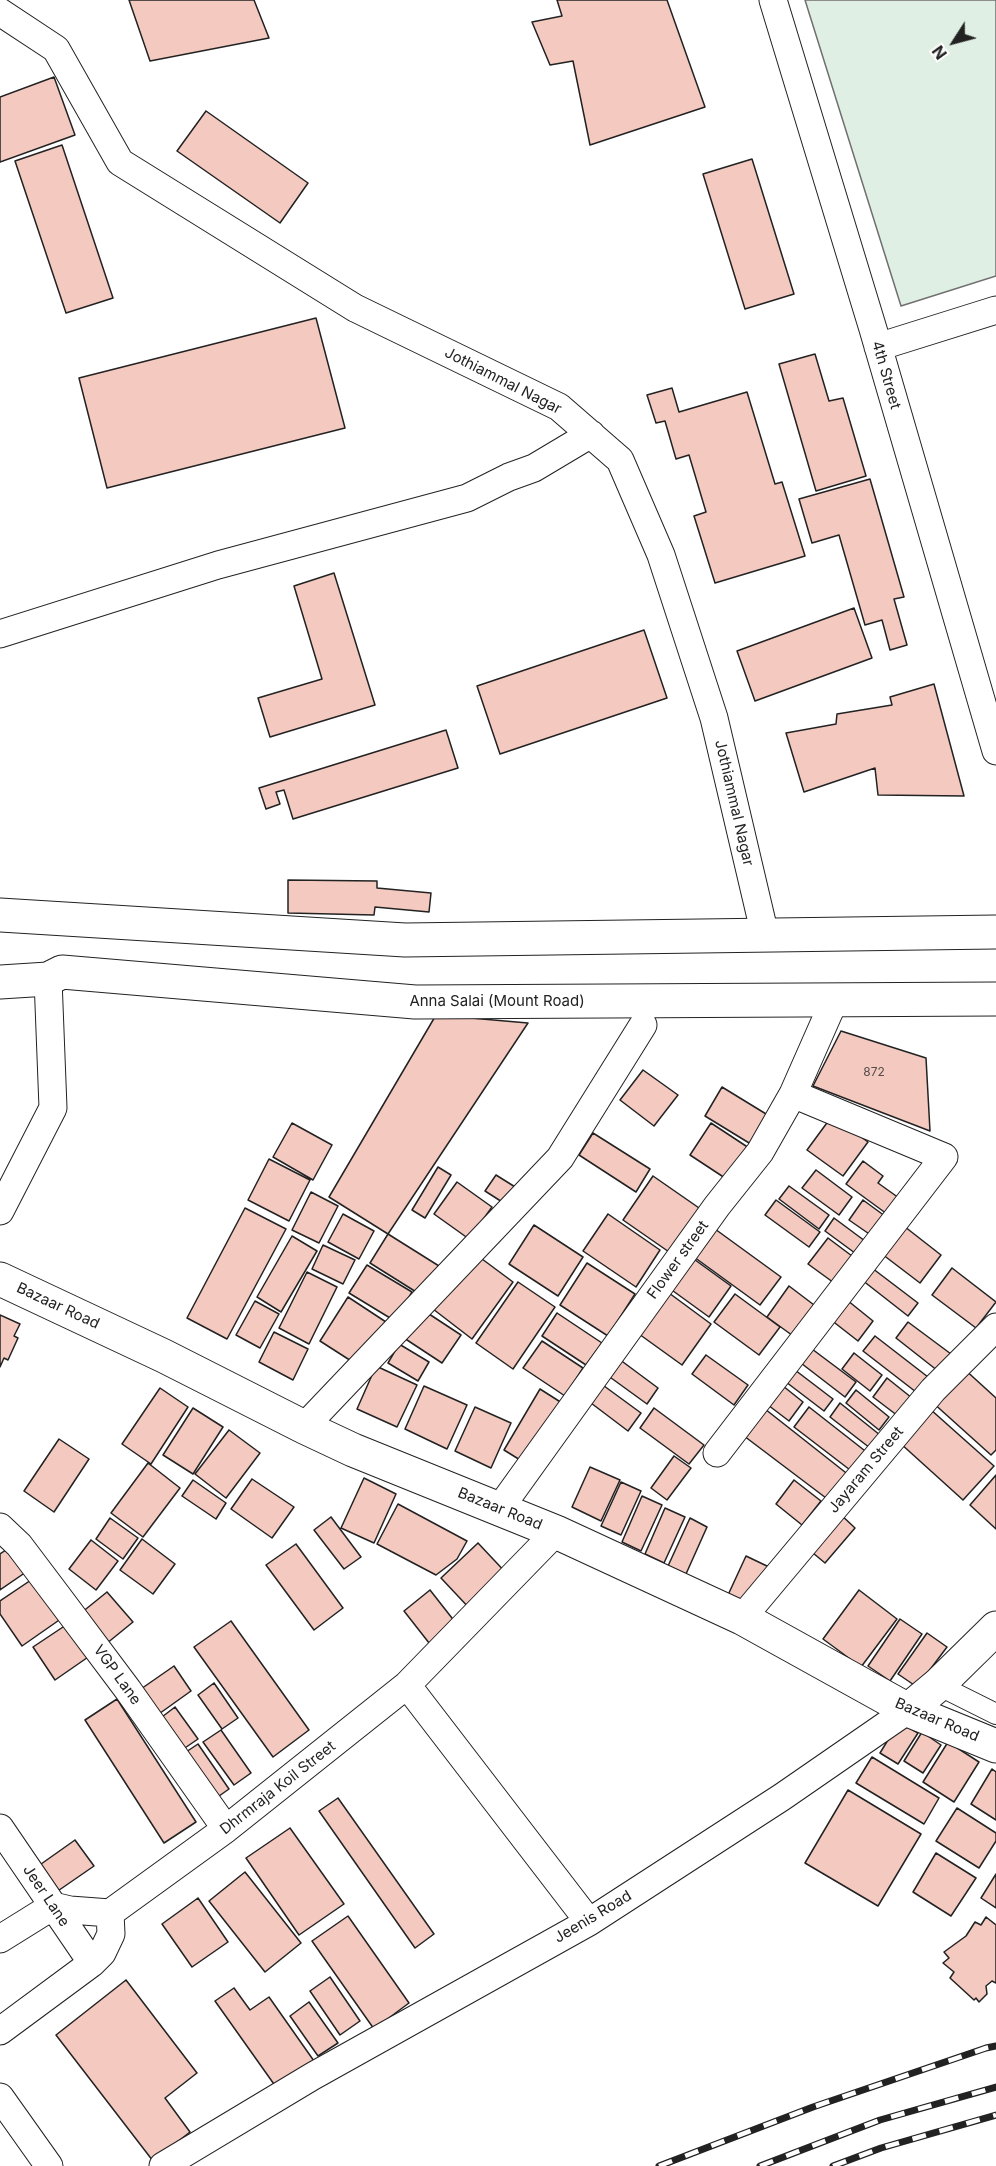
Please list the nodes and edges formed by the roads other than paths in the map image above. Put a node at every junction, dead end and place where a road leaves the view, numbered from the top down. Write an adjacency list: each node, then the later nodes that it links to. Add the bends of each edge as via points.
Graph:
1 (773, 0): 4 (street, 4th Street)
2 (0, 12): 5 (street, Jothiammal Nagar, via 56,49 120,162 355,308 559,407)
3 (996, 310): 4 (street)
4 (878, 347): 7 (street, 4th Street)
5 (591, 434): 6 (street, via 534,468 467,498 218,565); 10 (street, Jothiammal Nagar, via 620,460 661,555 714,718)
6 (0, 634)
7 (996, 751)
8 (0, 915): 10 (main road, via 405,940)
9 (996, 932): 10 (main road)
10 (765, 935)
11 (48, 979): 12 (main road, Anna Salai (Mount Road)); 14 (main road, Anna Salai (Mount Road), via 62,972 415,1002); 17 (street, via 53,1108)
12 (0, 982)
13 (996, 999): 14 (main road, Anna Salai (Mount Road))
14 (834, 1001): 16 (street, Flower street)
15 (643, 1025): 20 (street, via 560,1158)
16 (793, 1094): 21 (street, via 944,1157); 22 (street, Flower street, via 760,1152)
17 (0, 1211)
18 (0, 1279): 20 (main road, Bazaar Road)
19 (996, 1328): 25 (street, Jayaram Street, via 933,1390)
20 (304, 1427): 22 (main road, Bazaar Road)
21 (717, 1453)
22 (500, 1508): 24 (main road, Bazaar Road)
23 (0, 1527): 33 (street, VGP Lane, via 19,1545 66,1607)
24 (556, 1532): 25 (main road, Bazaar Road); 27 (street, Dhrmraja Koil Street)
25 (742, 1618): 29 (main road, Bazaar Road)
26 (996, 1628): 28 (main road, Jeenis Road)
27 (407, 1685): 33 (street, Dhrmraja Koil Street); 36 (street)
28 (938, 1685): 29 (main road, Jeenis Road); 30 (street)
29 (908, 1710): 31 (main road, Bazaar Road); 36 (street, Jeenis Road)
30 (996, 1714)
31 (996, 1746)
32 (0, 1828): 34 (street, Jeer Lane)
33 (226, 1829): 35 (street, Dhrmraja Koil Street)
34 (53, 1906): 35 (street); 37 (street); 38 (street, Jeer Lane)
35 (110, 1913): 38 (street, via 111,1934)
36 (589, 1922): 42 (street, Jeenis Road, via 313,2076)
37 (0, 1939)
38 (92, 1963): 39 (street)
39 (0, 2031)
40 (0, 2097): 41 (street)
41 (49, 2166)
42 (163, 2166)

